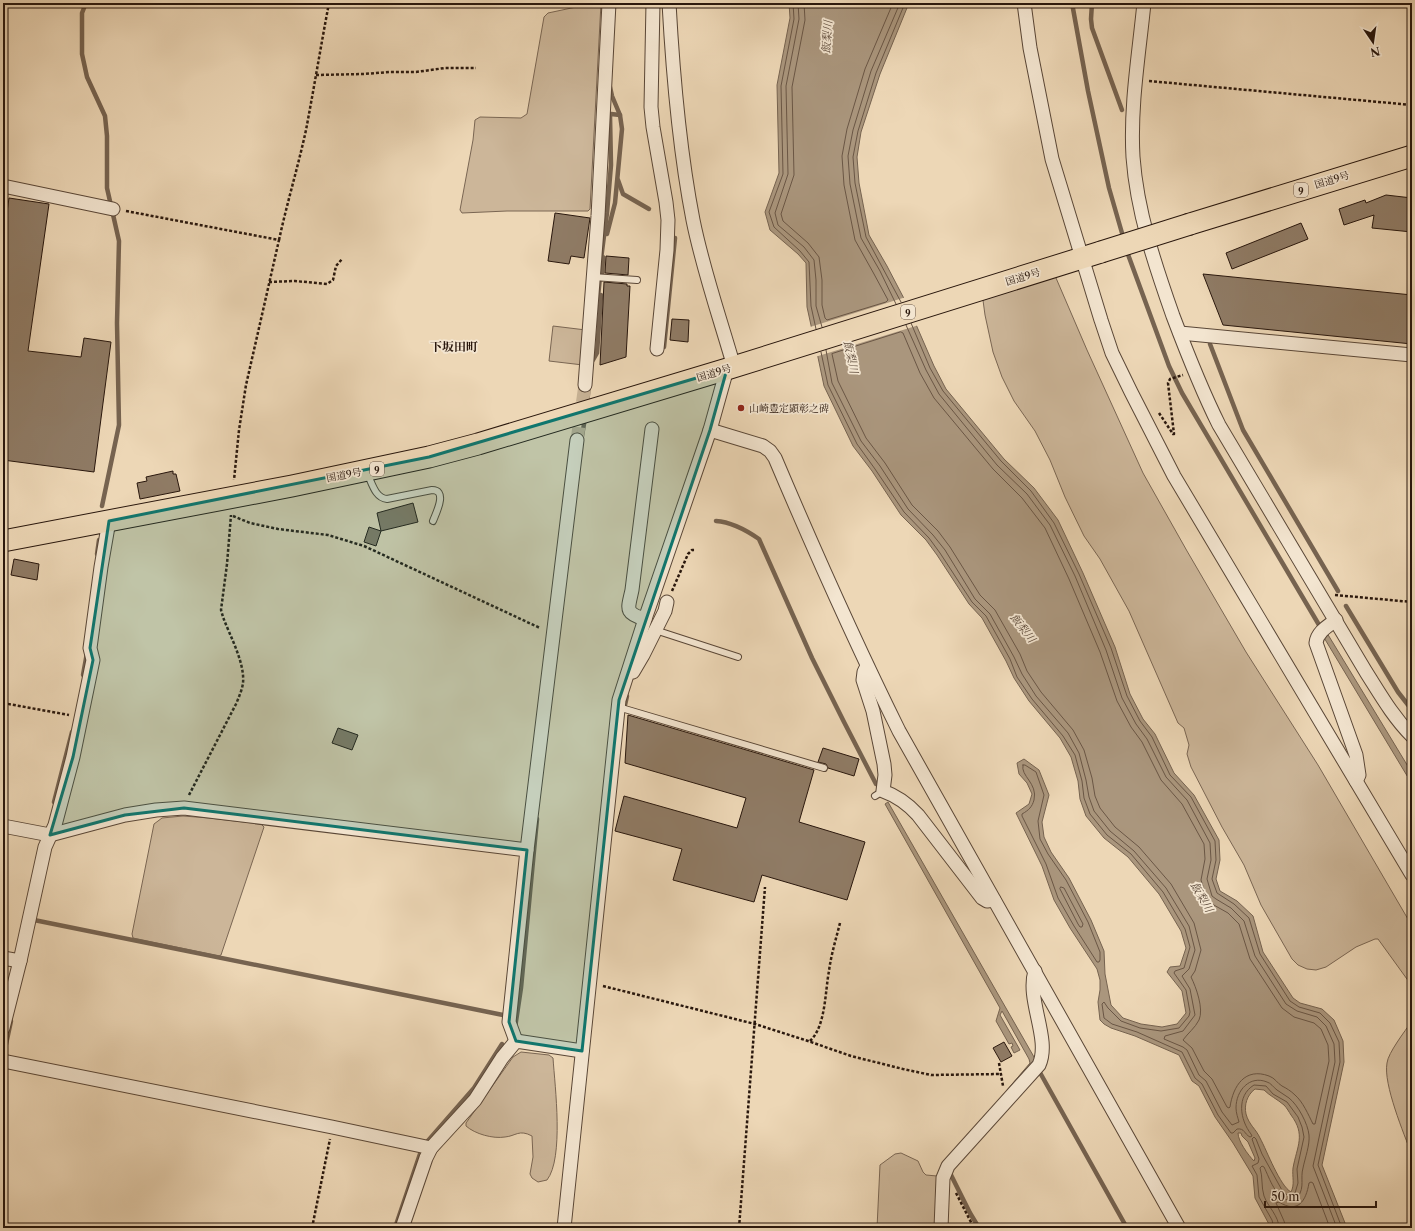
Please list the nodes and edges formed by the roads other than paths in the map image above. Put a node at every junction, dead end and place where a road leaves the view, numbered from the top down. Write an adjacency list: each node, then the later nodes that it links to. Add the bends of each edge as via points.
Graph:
1 (609, 3): 10 (street, via 598,216)
2 (653, 3): 13 (street, via 651,107 668,220 668,250)
3 (669, 3): 15 (street, via 677,118 693,222)
4 (1024, 3): 9 (street, via 1030,48 1052,159)
5 (1144, 3): 12 (street, via 1133,112 1135,176 1142,217 1155,265)
6 (1412, 156): 9 (highway, 国道9号 / 9, bridge)
7 (3, 186): 8 (street)
8 (111, 208)
9 (1086, 257): 15 (highway, 国道9号 / 9); 34 (street, via 1100,320 1112,353 1174,476)
10 (598, 277): 11 (lane); 16 (street)
11 (637, 280)
12 (1180, 333): 14 (street); 26 (street, via 1219,425)
13 (657, 349)
14 (1412, 355)
15 (735, 366): 18 (street); 20 (highway, 国道9号 / 9, via 478,444)
16 (585, 385)
17 (652, 429): 25 (street, via 629,605 633,615)
18 (710, 430): 25 (street); 29 (street, via 763,446 775,458)
19 (578, 440): 37 (street)
20 (366, 471): 21 (highway, 国道9号 / 9, via 232,506); 22 (lane, via 377,494 383,499 432,490 439,492 441,500)
21 (109, 520): 23 (highway, 国道9号 / 9); 36 (street, via 90,648 93,660 82,717 55,825)
22 (433, 521)
23 (3, 541)
24 (667, 602): 27 (street)
25 (645, 619): 30 (street)
26 (1336, 620): 32 (street, via 1384,701); 34 (street, via 1317,637 1316,643 1356,755 1360,775)
27 (655, 630): 28 (lane); 30 (street, via 643,656)
28 (738, 657)
29 (867, 666): 39 (street, via 900,731); 39 (street, via 863,680 873,711 886,775 879,793 894,795 910,807 982,898 987,901)
30 (623, 686): 31 (street)
31 (618, 707): 33 (lane); 45 (street)
32 (1412, 736)
33 (824, 768)
34 (1356, 781): 38 (street)
35 (3, 826): 36 (street)
36 (50, 834): 37 (street, via 125,815 184,808); 41 (street)
37 (527, 850): 44 (street, via 509,1022)
38 (1412, 875)
39 (994, 900): 42 (street)
40 (3, 958): 41 (street)
41 (20, 961): 43 (street)
42 (1035, 971): 50 (street, via 1032,984 1041,1038 1040,1060 948,1166 943,1178); 51 (street)
43 (3, 1028)
44 (516, 1041): 45 (street); 47 (street, via 474,1100)
45 (582, 1051): 49 (street)
46 (3, 1061): 47 (street)
47 (431, 1148): 48 (street)
48 (402, 1228)
49 (564, 1228)
50 (941, 1228)
51 (1179, 1228)

